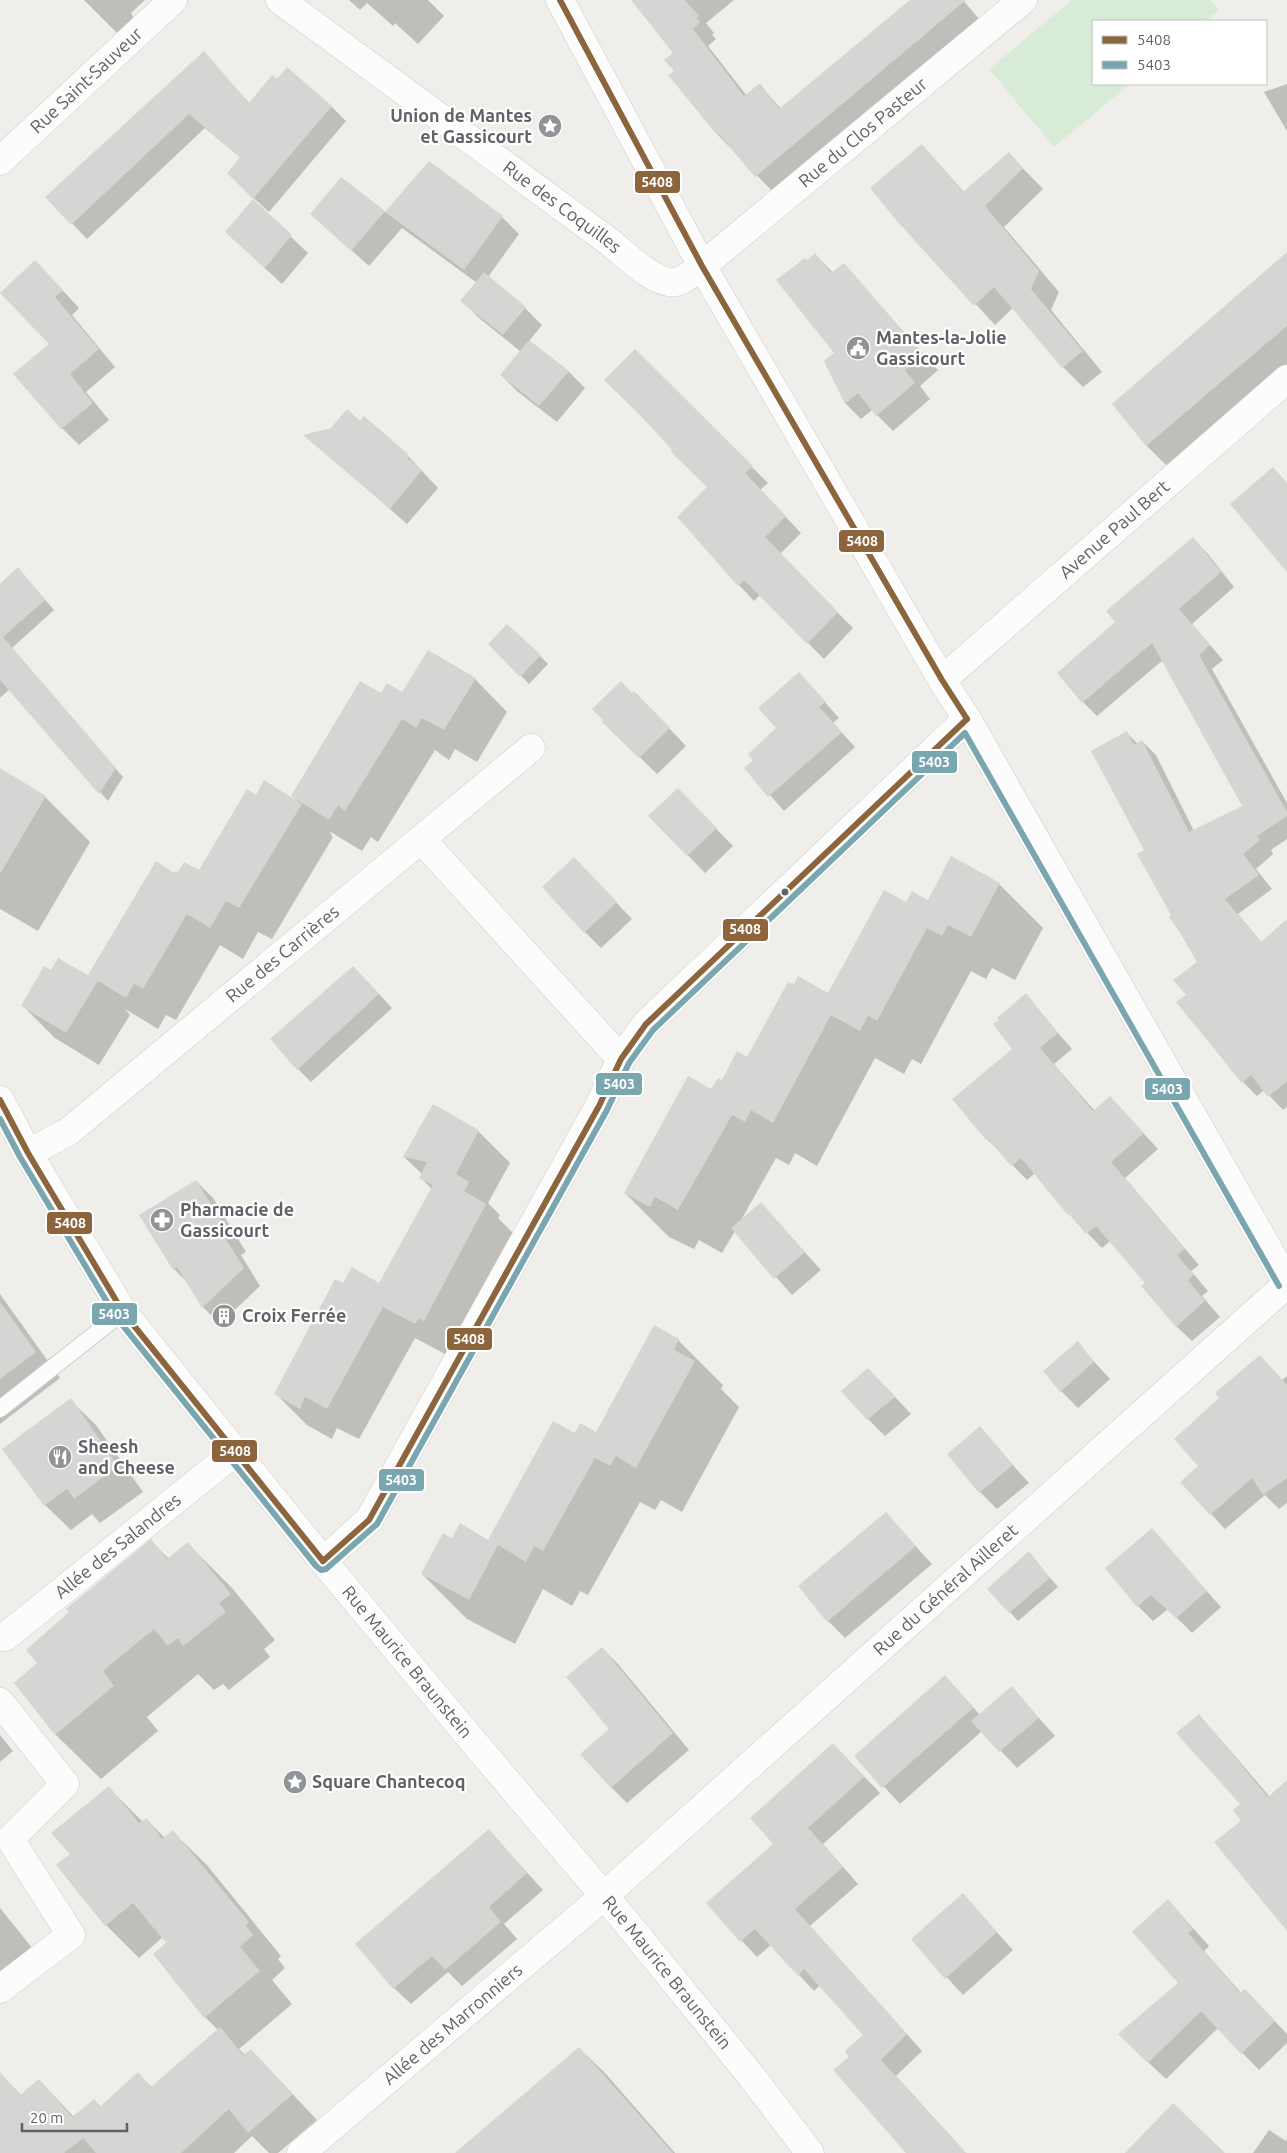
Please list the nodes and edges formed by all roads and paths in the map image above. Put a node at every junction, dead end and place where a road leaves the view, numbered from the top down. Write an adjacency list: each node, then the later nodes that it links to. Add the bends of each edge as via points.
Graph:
1 (173, 0): 5 (street, Rue Saint-Sauveur)
2 (280, 0): 6 (street, Rue des Coquilles, via 657,279 678,282)
3 (560, 0): 6 (street)
4 (1023, 0): 6 (street, Rue du Clos Pasteur)
5 (0, 161)
6 (702, 266): 8 (street)
7 (1287, 379): 8 (street, Avenue Paul Bert)
8 (942, 680): 9 (street)
9 (967, 719): 12 (street, via 646,1024); 15 (street)
10 (531, 748): 11 (street, Rue des Carrières)
11 (422, 839): 12 (street); 14 (street, Rue des Carrières, via 68,1132)
12 (621, 1059): 19 (street, via 594,1115 368,1520)
13 (0, 1100): 14 (street, Rue Maurice Braunstein)
14 (28, 1153): 16 (street, Rue Maurice Braunstein)
15 (1287, 1283): 22 (street, Rue du Général Ailleret)
16 (123, 1312): 17 (lane); 18 (street, Rue Maurice Braunstein)
17 (0, 1409)
18 (235, 1452): 19 (street, Rue Maurice Braunstein); 20 (street, Allée des Salandres, via 5,1637)
19 (323, 1561): 22 (street, Rue Maurice Braunstein)
20 (0, 1637)
21 (0, 1702): 23 (street, via 65,1784 10,1839 71,1935)
22 (604, 1896): 24 (street, Allée des Marronniers); 25 (street, Rue Maurice Braunstein)
23 (0, 1989)
24 (301, 2153)
25 (810, 2153)

